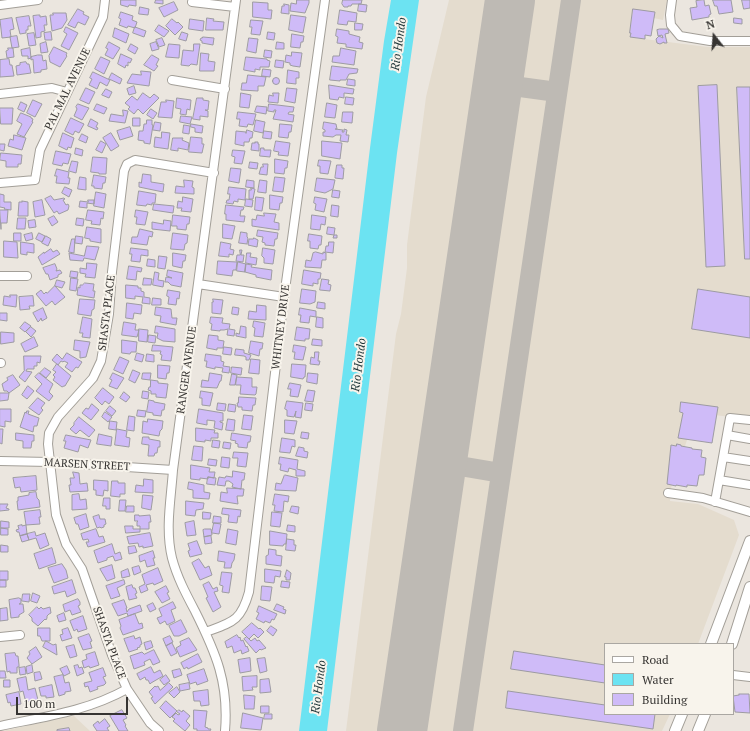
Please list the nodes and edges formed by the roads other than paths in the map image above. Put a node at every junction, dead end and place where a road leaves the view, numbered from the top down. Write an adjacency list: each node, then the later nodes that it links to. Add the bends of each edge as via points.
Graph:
1 (38, 0): 7 (street)
2 (104, 0): 11 (street, PAL MAL AVENUE, via 103,17)
3 (326, 0): 18 (street, WHITNEY DRIVE)
4 (672, 0): 8 (street, via 671,25 680,36 710,41)
5 (192, 2): 6 (street)
6 (236, 4): 10 (street, RANGER AVENUE)
7 (0, 5)
8 (750, 41)
9 (172, 80): 10 (street)
10 (224, 89): 13 (street, RANGER AVENUE)
11 (67, 92): 12 (street, via 52,88); 14 (street, PAL MAL AVENUE, via 40,150 35,180)
12 (0, 94)
13 (214, 173): 17 (street, RANGER AVENUE); 24 (street, SHASTA PLACE, via 135,160 127,164 124,171 109,314 101,361 93,378 58,418 49,434)
14 (0, 183)
15 (0, 276): 16 (street)
16 (27, 276)
17 (198, 284): 18 (street); 26 (street, RANGER AVENUE)
18 (284, 297): 34 (street, WHITNEY DRIVE, via 249,592 239,616)
19 (750, 420): 20 (street, via 730,418)
20 (727, 435): 21 (street); 22 (street)
21 (750, 439)
22 (723, 457): 25 (street); 27 (street)
23 (0, 461): 24 (street, MARSEN STREET)
24 (50, 462): 26 (street, MARSEN STREET); 41 (street, SHASTA PLACE, via 56,515 66,544 82,569)
25 (750, 462)
26 (173, 470): 34 (street, RANGER AVENUE, via 168,520 172,557 178,577)
27 (719, 480): 28 (street); 30 (street)
28 (750, 484)
29 (668, 493): 30 (street)
30 (715, 502): 31 (street)
31 (750, 512)
32 (750, 541): 37 (main road)
33 (750, 587): 38 (main road)
34 (206, 632): 46 (street, RANGER AVENUE, via 224,685)
35 (20, 635): 36 (street)
36 (0, 637)
37 (711, 643)
38 (732, 643)
39 (734, 675): 40 (street)
40 (750, 677)
41 (126, 689): 44 (street, via 112,698 81,709); 45 (street, SHASTA PLACE, via 150,723)
42 (682, 715): 47 (main road)
43 (705, 715): 48 (main road)
44 (0, 726)
45 (159, 731)
46 (225, 731)
47 (675, 731)
48 (698, 731)

